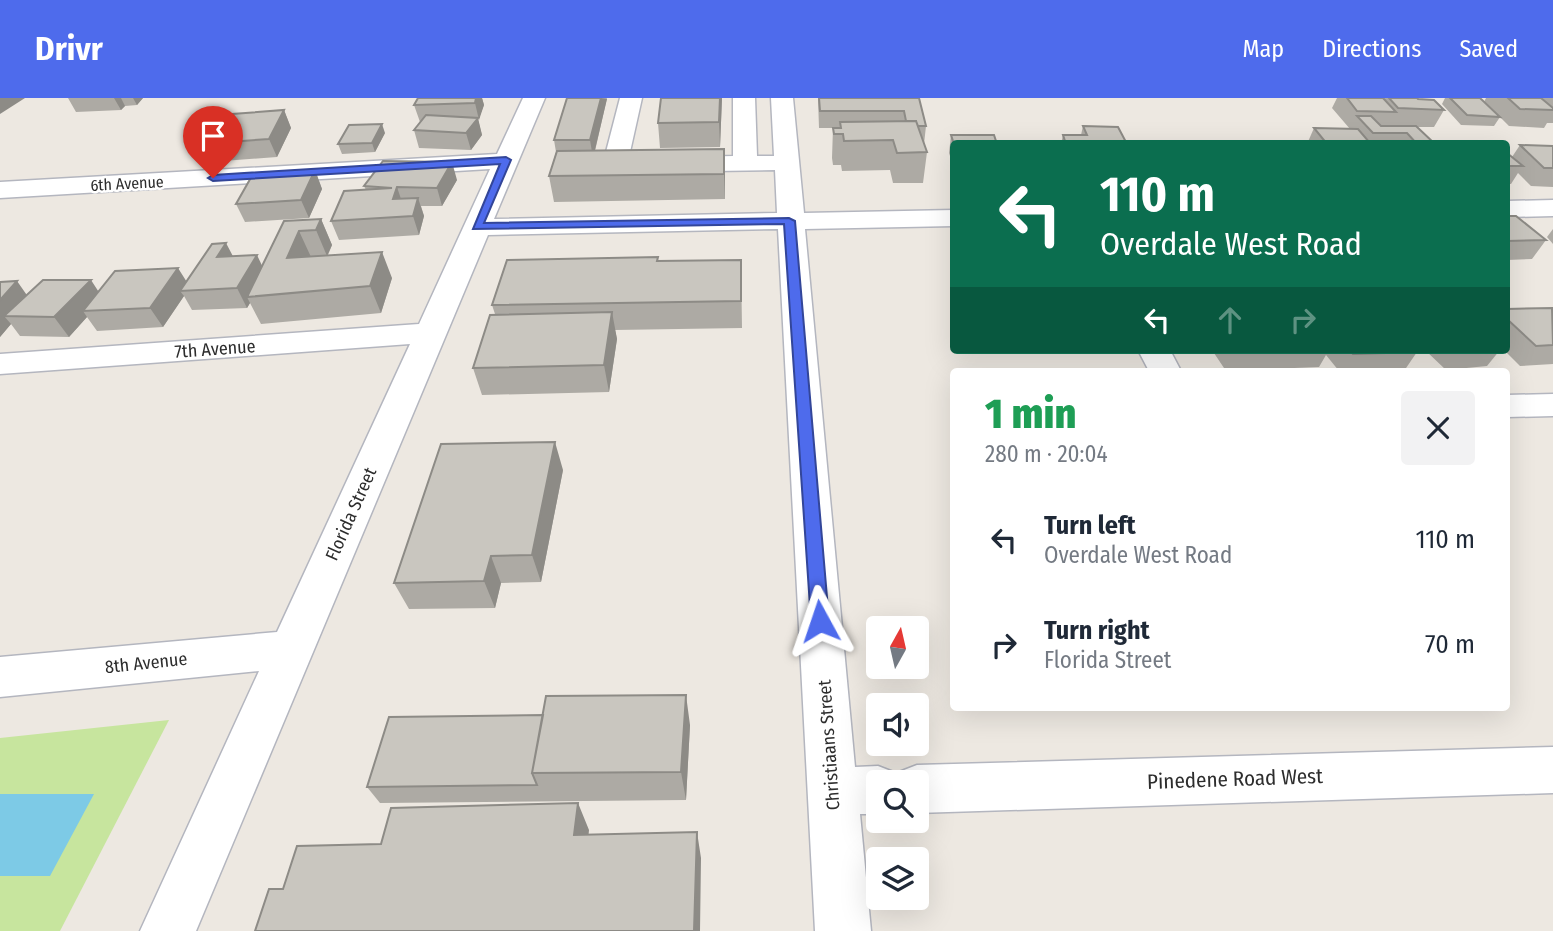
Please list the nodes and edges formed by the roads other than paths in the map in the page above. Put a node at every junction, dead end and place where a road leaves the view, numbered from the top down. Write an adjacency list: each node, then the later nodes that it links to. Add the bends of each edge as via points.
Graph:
1 (534, 98): 5 (street, Florida Street)
2 (631, 98): 7 (street, via 618,152 621,158 647,165)
3 (744, 98): 7 (street)
4 (782, 98): 6 (street, Christiaans Street)
5 (506, 160): 8 (street, 6th Avenue); 13 (street, Florida Street)
6 (785, 163): 7 (street); 12 (street, Christiaans Street)
7 (745, 164)
8 (0, 190)
9 (1553, 208): 10 (street)
10 (1510, 209)
11 (950, 218): 12 (street)
12 (789, 221): 13 (street); 22 (street, Christiaans Street)
13 (477, 227): 14 (street, Florida Street)
14 (430, 333): 15 (street, 7th Avenue); 18 (street, Florida Street)
15 (0, 364)
16 (1553, 405): 17 (street)
17 (1510, 406)
18 (292, 649): 19 (street, 8th Avenue); 23 (street, Florida Street)
19 (0, 677)
20 (1553, 770): 21 (street, Pinedene Road West)
21 (929, 789)
22 (856, 791): 24 (street, Christiaans Street)
23 (168, 931)
24 (843, 931)

